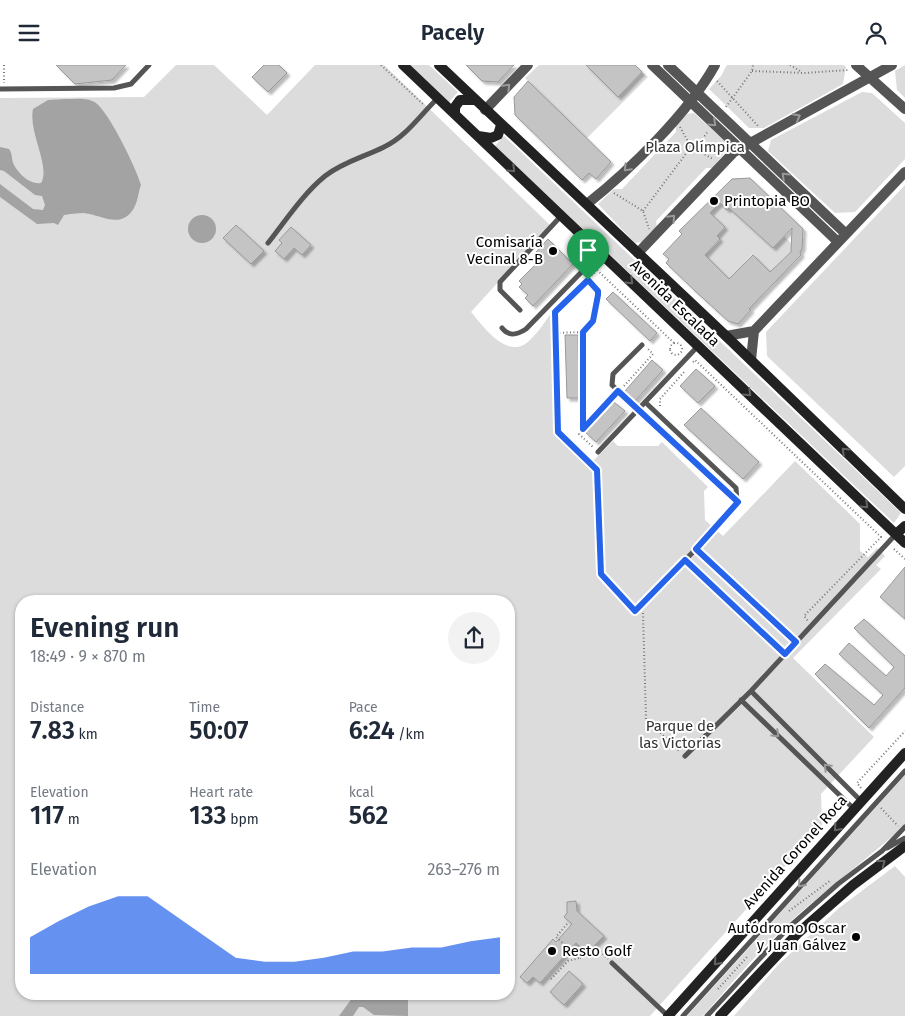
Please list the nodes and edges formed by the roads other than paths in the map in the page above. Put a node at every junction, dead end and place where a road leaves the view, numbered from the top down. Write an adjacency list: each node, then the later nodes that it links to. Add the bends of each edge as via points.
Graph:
1 (149, 65): 11 (lane, via 131,84 114,88)
2 (403, 65): 13 (main road, Avenida Escalada)
3 (439, 65): 14 (main road, Avenida Escalada)
4 (528, 65): 16 (street, one-way to 4)
5 (652, 65): 15 (street)
6 (668, 65): 12 (street)
7 (856, 65): 10 (street)
8 (892, 65): 10 (street)
9 (712, 69): 12 (street)
10 (870, 77): 17 (street); 21 (street, one-way to 10)
11 (2, 89)
12 (698, 93): 15 (street); 21 (street)
13 (438, 98): 18 (main road, Avenida Escalada); 28 (lane, via 417,122 385,147 339,166 325,176)
14 (475, 100): 16 (main road, Avenida Escalada); 18 (main road, via 460,100)
15 (690, 101): 22 (street, one-way to 22); 24 (street, one-way to 24, via 607,189)
16 (486, 109): 19 (main road, Avenida Escalada)
17 (905, 109)
18 (454, 114): 20 (main road, Avenida Escalada)
19 (501, 125): 20 (main road, via 498,135 491,138); 24 (main road, Avenida Escalada)
20 (477, 135): 25 (main road, Avenida Escalada, one-way to 25)
21 (750, 142): 22 (street); 26 (street, one-way to 21)
22 (740, 148): 27 (street); 30 (street, one-way to 22)
23 (905, 173): 26 (street)
24 (587, 204): 30 (main road, Avenida Escalada)
25 (561, 215): 29 (main road, Avenida Escalada); 31 (lane, via 500,282 500,290)
26 (846, 234): 27 (street)
27 (838, 242): 33 (street)
28 (268, 243)
29 (600, 253): 32 (lane, via 526,329 519,334 511,334); 36 (main road, Avenida Escalada, one-way to 36)
30 (638, 253): 34 (main road, Avenida Escalada)
31 (520, 310)
32 (502, 327)
33 (754, 331): 34 (street); 37 (street)
34 (726, 336): 37 (main road, Avenida Escalada)
35 (642, 345): 39 (lane, via 613,374 612,385)
36 (698, 346): 38 (lane); 44 (main road, Avenida Escalada, one-way to 44)
37 (751, 360): 42 (main road, Avenida Escalada, one-way to 37)
38 (645, 402): 39 (lane); 41 (lane, via 736,488)
39 (637, 411): 40 (lane); 41 (lane)
40 (598, 452)
41 (738, 502): 46 (lane)
42 (905, 509)
43 (905, 526): 44 (main road)
44 (896, 534): 45 (main road, Avenida Escalada); 49 (lane)
45 (905, 543)
46 (696, 549): 47 (lane); 49 (lane)
47 (685, 560): 48 (lane); 50 (lane)
48 (635, 611)
49 (796, 642): 50 (lane)
50 (785, 654): 51 (lane)
51 (751, 691): 52 (lane); 56 (lane, one-way to 51)
52 (741, 700): 54 (lane); 56 (lane, one-way to 56)
53 (905, 753): 56 (main road, Avenida Coronel Roca)
54 (685, 756)
55 (905, 771): 63 (lane, one-way to 63)
56 (858, 805): 62 (main road, Avenida Coronel Roca, one-way to 62)
57 (905, 827): 60 (lane)
58 (905, 838): 60 (lane)
59 (905, 846): 65 (main road, one-way to 59, via 796,934)
60 (882, 851): 64 (lane, via 788,928)
61 (612, 963): 62 (lane)
62 (668, 1016)
63 (683, 1016)
64 (707, 1016)
65 (720, 1016)

